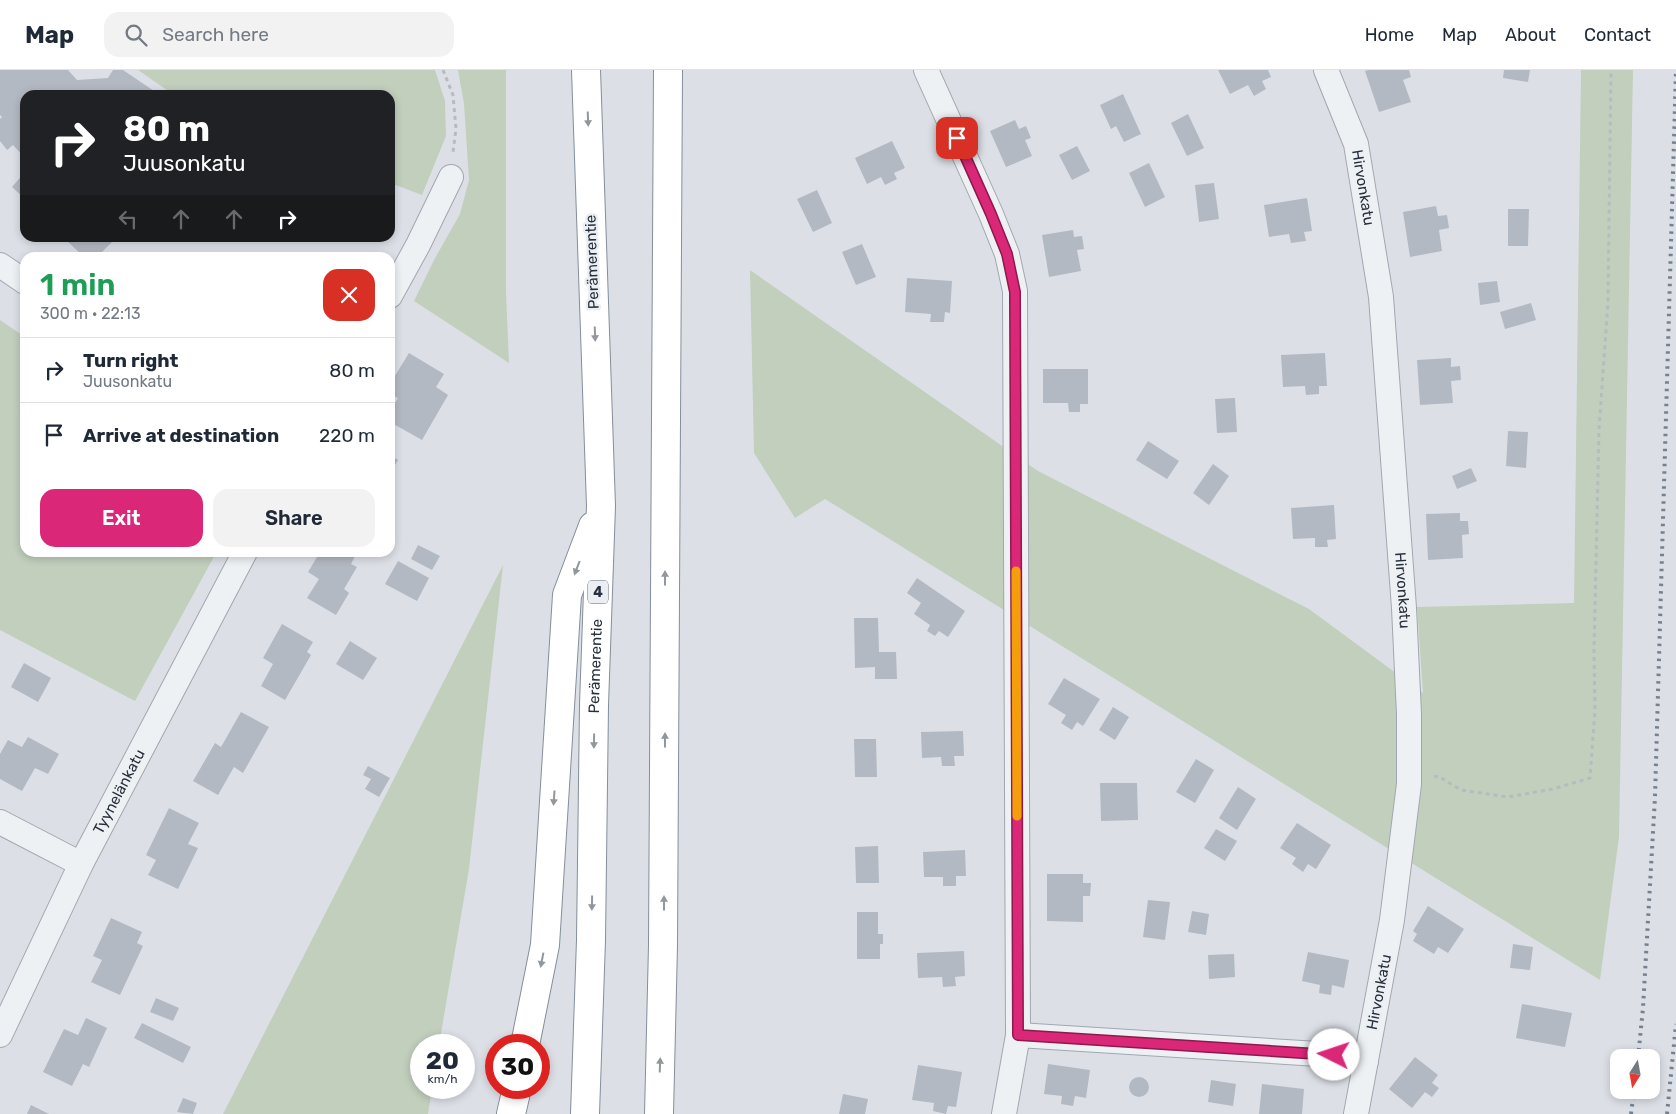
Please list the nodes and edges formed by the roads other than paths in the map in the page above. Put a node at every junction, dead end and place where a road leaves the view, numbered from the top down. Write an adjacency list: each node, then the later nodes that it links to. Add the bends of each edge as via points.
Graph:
1 (586, 70): 9 (highway, Perämerentie / 4, one-way to 9)
2 (668, 70): 20 (highway, one-way to 2, via 664,945)
3 (926, 70): 15 (street, via 991,214 1007,254 1015,292)
4 (1326, 70): 16 (street, Hirvonkatu, via 1356,144 1381,297 1404,608 1409,784 1392,920)
5 (451, 177): 8 (street)
6 (0, 265): 7 (street)
7 (20, 279)
8 (395, 287)
9 (601, 506): 13 (highway, one-way to 13, via 567,595 545,945); 19 (highway, Perämerentie / 4, one-way to 19)
10 (242, 557): 12 (street, Tyynelänkatu)
11 (0, 822): 12 (street)
12 (81, 864): 14 (street, Tyynelänkatu)
13 (527, 1034)
14 (0, 1035)
15 (1018, 1035): 16 (street, via 1334,1055); 21 (street)
16 (1366, 1060): 22 (street, Hirvonkatu)
17 (514, 1099): 18 (highway)
18 (511, 1114)
19 (585, 1114)
20 (659, 1114)
21 (1004, 1114)
22 (1356, 1114)

